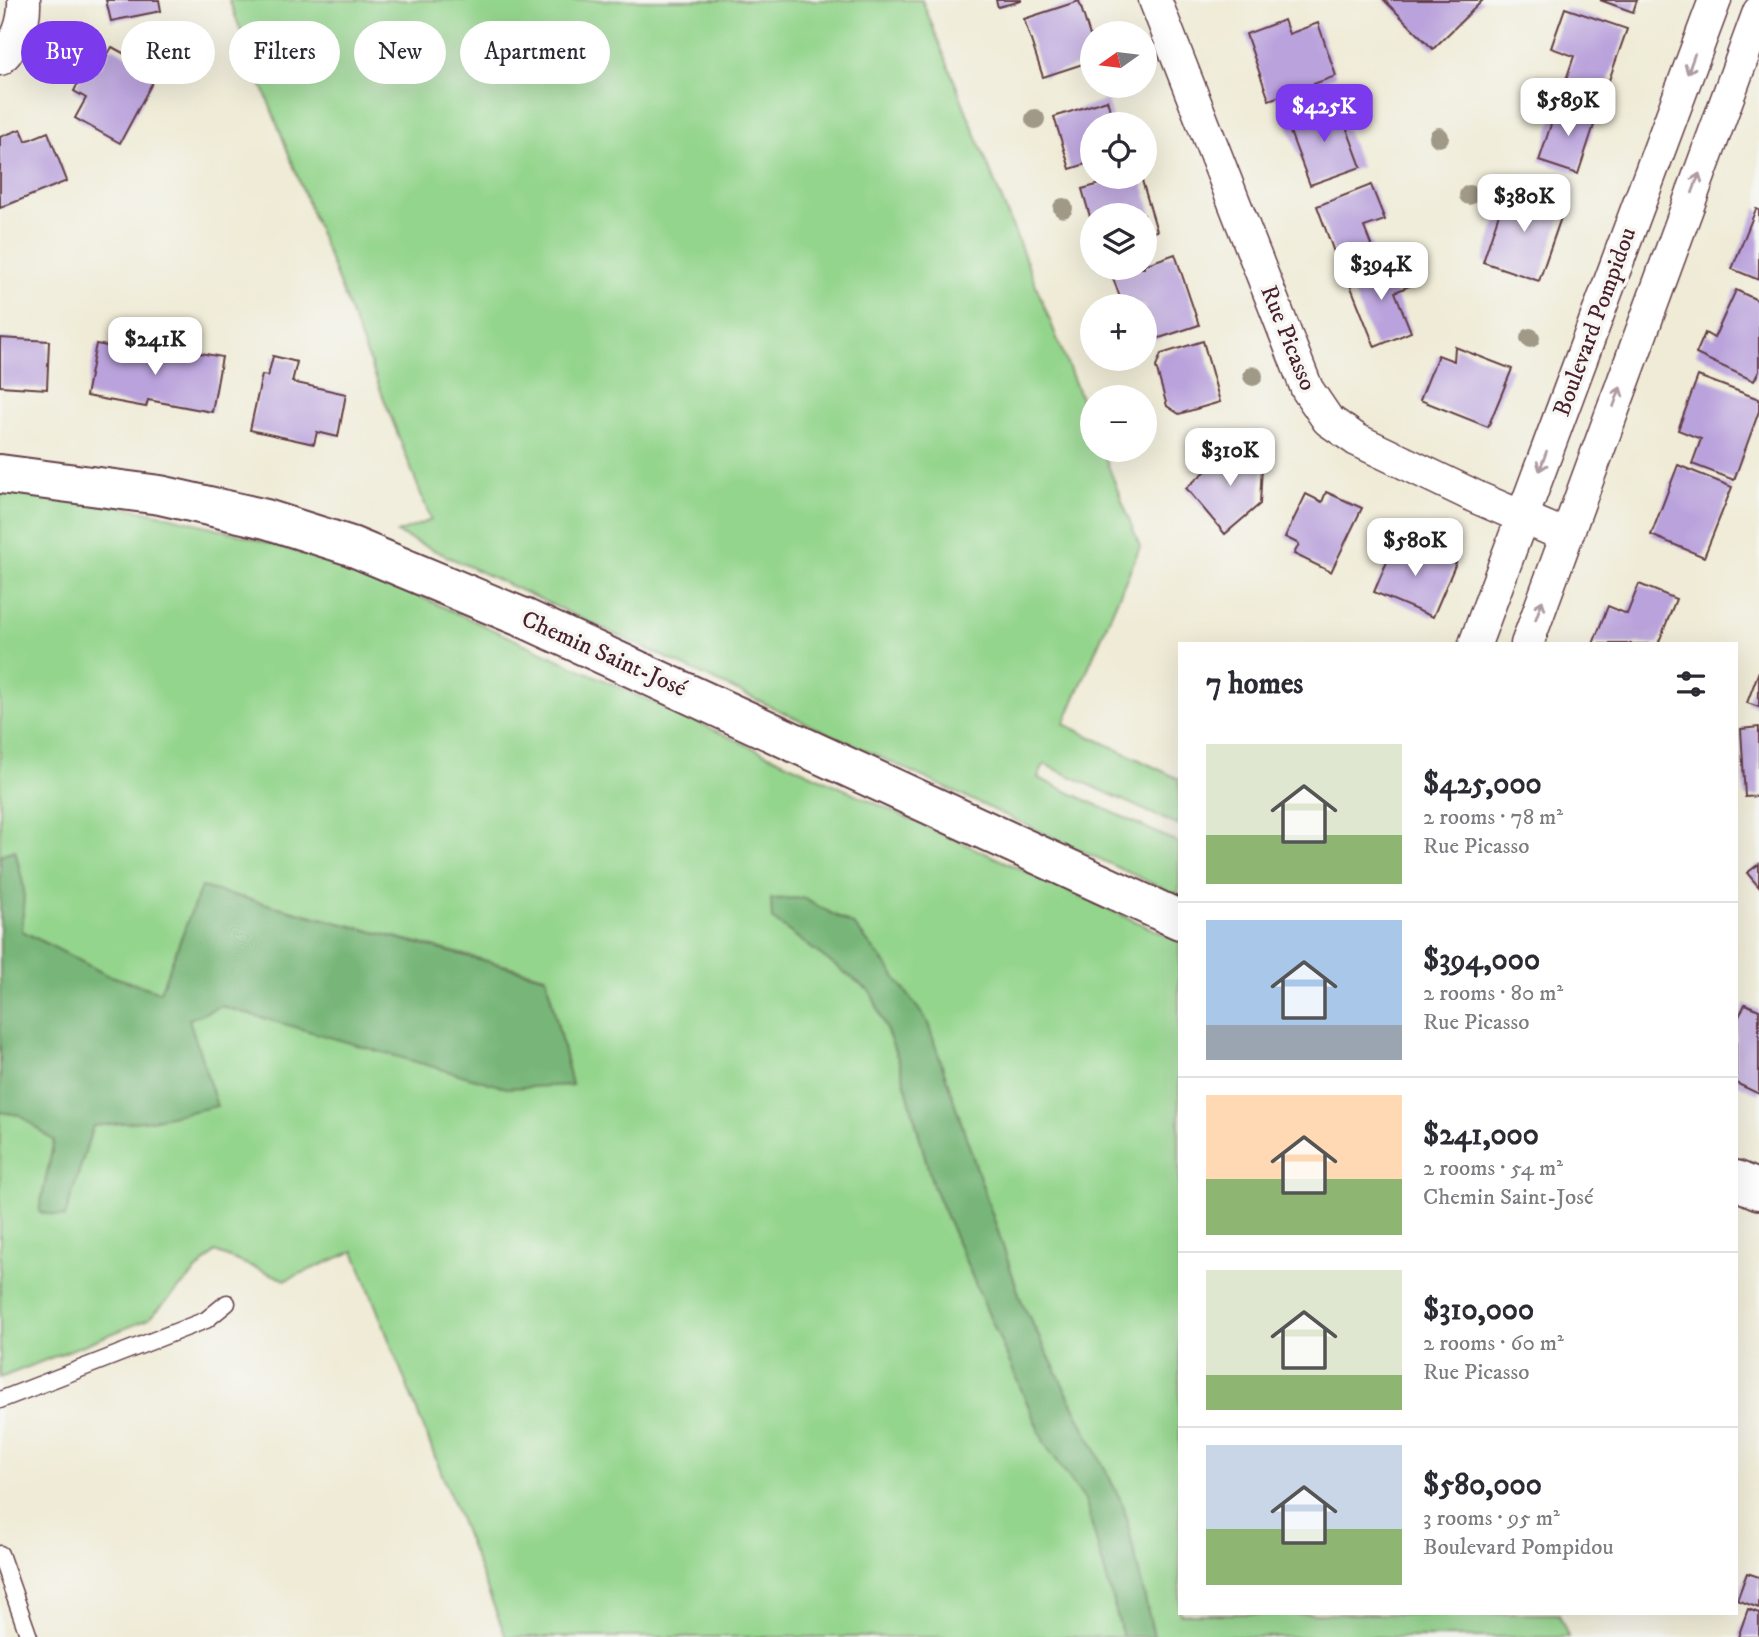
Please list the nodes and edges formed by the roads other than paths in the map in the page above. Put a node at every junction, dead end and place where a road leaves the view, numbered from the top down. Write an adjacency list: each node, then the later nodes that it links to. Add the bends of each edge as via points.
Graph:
1 (24, 0): 5 (street, via 16,41)
2 (1715, 0): 7 (street, Boulevard Pompidou, one-way to 7)
3 (1160, 2): 7 (street, Rue Picasso, via 1317,407 1357,440)
4 (1759, 12): 8 (street, Boulevard Pompidou, one-way to 4)
5 (0, 59)
6 (0, 474): 11 (street, Chemin Saint-José, via 171,497 266,519 351,546 526,619)
7 (1522, 517): 8 (street, Rue Picasso); 9 (street, Boulevard Pompidou)
8 (1566, 536): 10 (street, Boulevard Pompidou, one-way to 8)
9 (1476, 642)
10 (1528, 642)
11 (1178, 919)
12 (1738, 1181): 13 (street)
13 (1759, 1191)
14 (227, 1303): 15 (lane, via 206,1320)
15 (0, 1400)
16 (0, 1554): 17 (lane)
17 (29, 1637)

